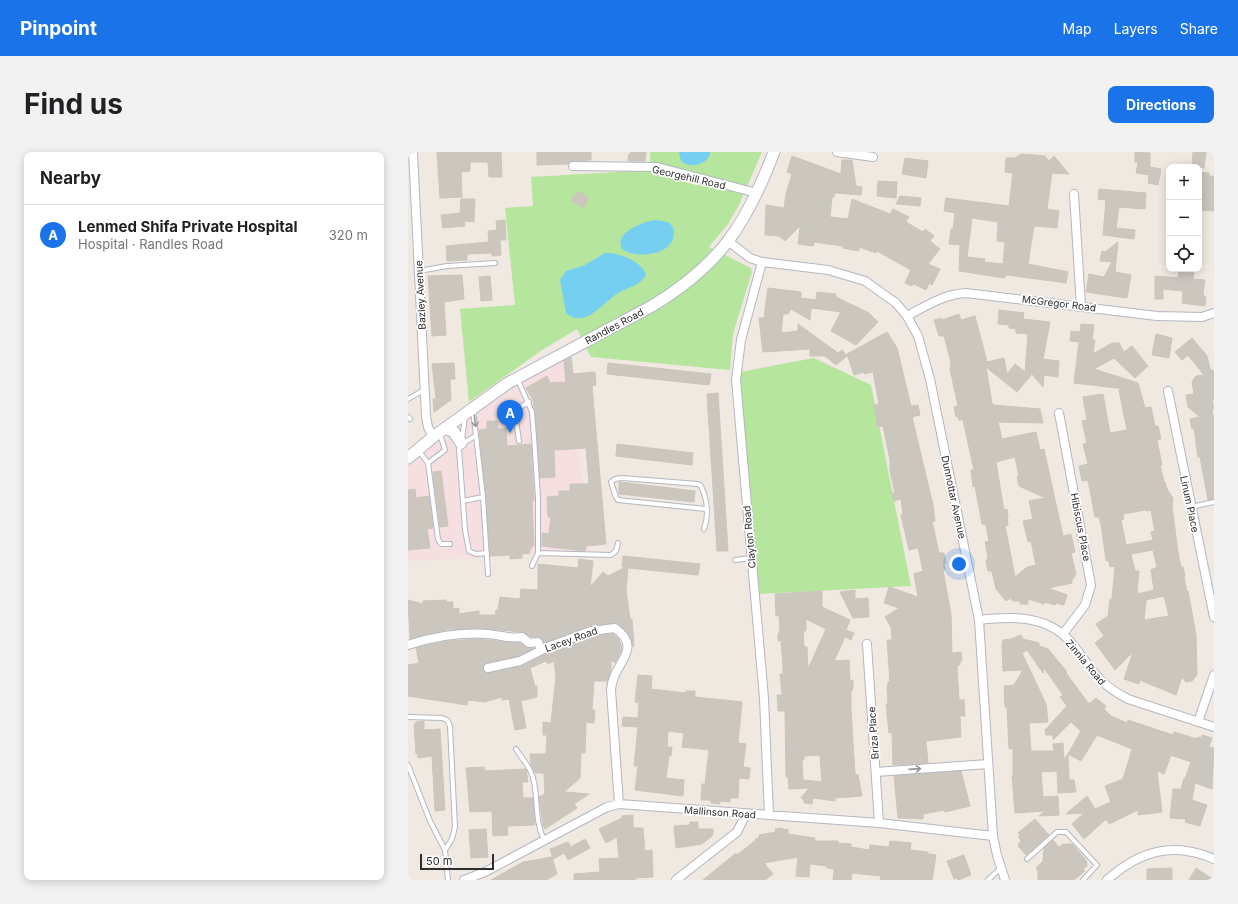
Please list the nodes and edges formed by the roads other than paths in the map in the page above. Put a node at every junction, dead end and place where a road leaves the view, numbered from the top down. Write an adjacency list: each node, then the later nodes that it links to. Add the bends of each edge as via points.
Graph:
1 (413, 152): 11 (street, Bazley Avenue)
2 (774, 152): 6 (street, Randles Road)
3 (837, 152): 4 (street)
4 (873, 157)
5 (573, 166): 6 (street, Georgehill Road, via 656,167)
6 (757, 193): 8 (street, Randles Road, via 748,212)
7 (1074, 194): 12 (street)
8 (728, 241): 9 (street, Dunnottar Avenue, via 750,258); 15 (street, Randles Road, via 697,275 673,293)
9 (762, 262): 14 (street, Dunnottar Avenue, via 828,270 855,277 874,286); 39 (street, Clayton Road, via 741,340 736,371)
10 (495, 263): 11 (lane, via 447,266)
11 (419, 272): 16 (street, Bazley Avenue)
12 (1081, 306): 13 (street, McGregor Road, via 1183,318 1202,317); 14 (street, McGregor Road, via 961,293 935,301)
13 (1214, 313)
14 (907, 316): 44 (street, Dunnottar Avenue, via 918,336 930,379)
15 (517, 378): 19 (lane); 20 (street, Randles Road)
16 (425, 390): 18 (lane); 22 (street, Bazley Avenue, via 427,422)
17 (1168, 391): 32 (street, Linum Place)
18 (408, 399)
19 (529, 402): 24 (lane, via 515,413); 38 (lane, via 534,431 538,497)
20 (469, 410): 22 (street, Randles Road); 23 (lane, one-way to 23, via 476,427); 25 (lane)
21 (1059, 412): 45 (street, Hibiscus Place, via 1091,585 1085,605)
22 (439, 432): 25 (street, via 454,432); 26 (street, Randles Road); 28 (lane, via 445,450)
23 (475, 436): 25 (lane); 29 (lane)
24 (520, 441)
25 (461, 445): 30 (lane, via 459,454)
26 (417, 450): 27 (street, Randles Road); 28 (lane)
27 (408, 458)
28 (428, 463): 36 (lane, via 438,539 441,544)
29 (483, 497): 30 (lane); 37 (lane)
30 (463, 501): 37 (lane, via 467,547 472,553)
31 (1214, 502): 32 (lane)
32 (1191, 507): 43 (street, Linum Place)
33 (706, 509): 33 (lane, via 705,494 702,486 698,484 622,478 611,482 618,500); 34 (lane, via 707,521)
34 (704, 529)
35 (618, 543): 38 (lane, via 616,551 610,555)
36 (450, 544)
37 (487, 553): 42 (lane)
38 (538, 553): 41 (lane)
39 (751, 558): 40 (lane); 60 (street, Clayton Road, via 764,698)
40 (735, 560)
41 (532, 566)
42 (488, 574)
43 (1214, 617)
44 (979, 620): 45 (street, Zinnia Road, via 1003,617 1029,619 1046,623); 55 (street, Dunnottar Avenue)
45 (1063, 634): 52 (street, Zinnia Road, via 1094,675 1115,692 1128,699)
46 (867, 644): 57 (street, Briza Place)
47 (408, 645): 48 (street, via 438,636 475,633 510,638 522,637 529,643 538,642)
48 (541, 650): 49 (street, Lacey Road, via 520,661); 58 (street, Lacey Road, via 599,629 615,628 626,638 627,653 611,684)
49 (488, 668)
50 (1214, 675): 52 (street)
51 (408, 717): 64 (lane, via 442,718 447,720 450,726 455,827 452,839)
52 (1198, 722): 53 (street, Zinnia Road)
53 (1214, 727)
54 (516, 749): 63 (lane, via 528,765 534,781 538,824)
55 (988, 764): 57 (street, one-way to 55); 62 (street, Dunnottar Avenue)
56 (408, 765): 64 (lane, via 430,821)
57 (876, 772): 61 (street, Briza Place)
58 (619, 804): 59 (street, Mallinson Road); 63 (street, Mallinson Road, via 607,807)
59 (746, 814): 60 (street, Mallinson Road); 70 (street, via 741,827 732,836)
60 (769, 815): 61 (street, Mallinson Road)
61 (879, 823): 62 (street, Mallinson Road)
62 (993, 836): 67 (street, Dunnottar Avenue)
63 (544, 840): 68 (street, Mallinson Road)
64 (445, 850): 69 (lane)
65 (1027, 859): 73 (lane, via 1057,832 1066,832 1097,865)
66 (1214, 859): 74 (street, via 1184,850 1157,851 1134,860)
67 (1001, 868): 71 (lane); 72 (street, Dunnottar Avenue)
68 (470, 879)
69 (448, 880)
70 (676, 880)
71 (988, 880)
72 (1005, 880)
73 (1083, 880)
74 (1106, 880)

